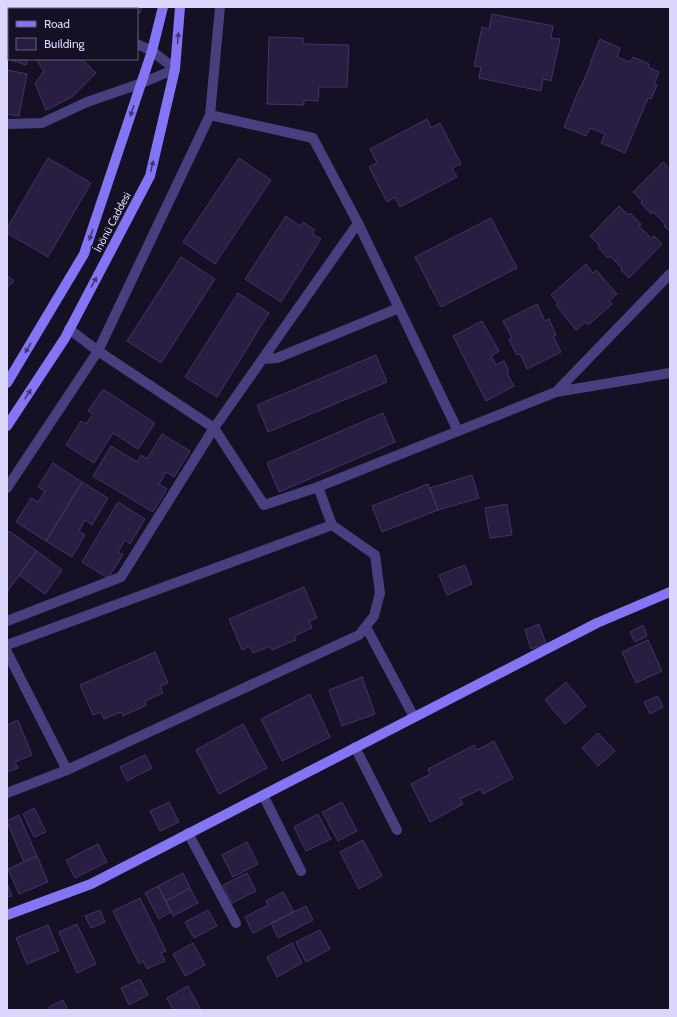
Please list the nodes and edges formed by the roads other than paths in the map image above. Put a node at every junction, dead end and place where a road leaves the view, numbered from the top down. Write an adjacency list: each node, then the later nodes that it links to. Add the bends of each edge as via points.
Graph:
1 (163, 7): 5 (main road, İnönü Caddesi)
2 (180, 7): 6 (main road, İnönü Caddesi, one-way to 2)
3 (220, 7): 8 (street)
4 (138, 44): 5 (street)
5 (152, 51): 6 (street); 7 (main road, İnönü Caddesi)
6 (175, 69): 7 (street); 13 (main road, İnönü Caddesi, one-way to 6, via 150,176)
7 (142, 83): 9 (street, via 87,102 42,123); 17 (main road, İnönü Caddesi, one-way to 17, via 84,254)
8 (210, 115): 10 (street, via 313,138); 14 (street)
9 (7, 124)
10 (358, 223): 12 (street); 15 (street)
11 (670, 274): 18 (street)
12 (399, 308): 15 (street, via 277,358); 21 (street)
13 (69, 329): 14 (street); 19 (main road, İnönü Caddesi, one-way to 13)
14 (98, 351): 20 (street); 23 (street)
15 (263, 359): 20 (street)
16 (670, 373): 18 (street)
17 (7, 383)
18 (556, 392): 21 (street)
19 (7, 426)
20 (214, 428): 22 (street, via 264,505); 26 (street, via 121,577)
21 (458, 431): 22 (street)
22 (318, 487): 24 (street)
23 (7, 488)
24 (332, 525): 27 (street, via 375,555 380,593 374,616); 28 (street)
25 (670, 592): 30 (main road, via 597,623)
26 (7, 621)
27 (366, 627): 30 (street); 32 (street, via 359,635)
28 (7, 645)
29 (7, 652): 32 (street)
30 (414, 717): 31 (main road)
31 (355, 747): 34 (main road); 35 (street)
32 (67, 770): 33 (street)
33 (7, 793)
34 (263, 795): 36 (main road); 37 (street)
35 (397, 830)
36 (188, 834): 38 (main road, via 91,884); 39 (street)
37 (301, 870)
38 (7, 915)
39 (236, 923)

